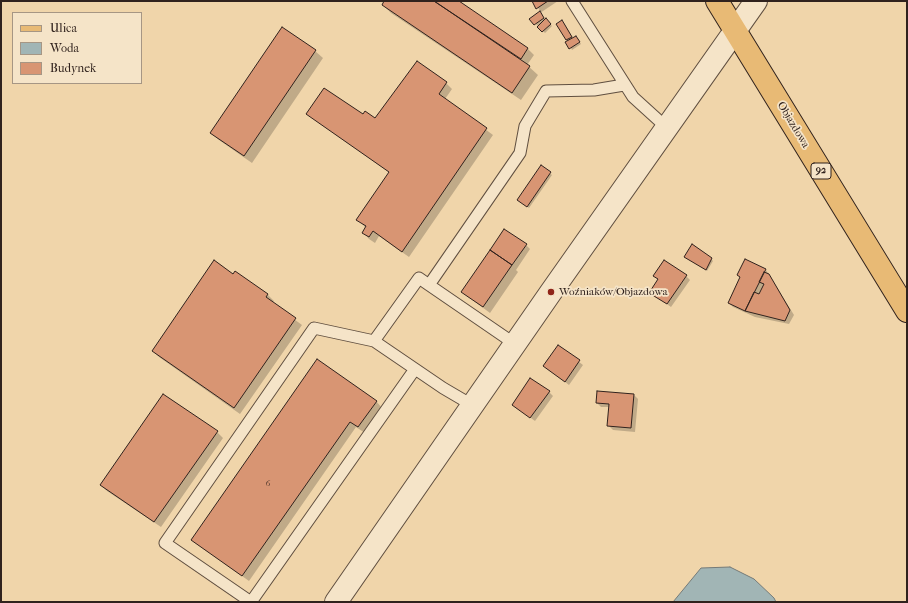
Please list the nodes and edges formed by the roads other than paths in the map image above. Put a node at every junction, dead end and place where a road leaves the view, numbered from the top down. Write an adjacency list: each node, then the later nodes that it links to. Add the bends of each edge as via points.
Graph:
1 (572, 1): 5 (lane)
2 (717, 1): 4 (main road, Objazdowa / 92)
3 (756, 1): 4 (street)
4 (736, 31): 6 (street); 8 (main road, Objazdowa / 92)
5 (624, 84): 6 (lane, via 633,97); 7 (lane, via 594,90 546,91 525,126 520,153)
6 (666, 127): 10 (street)
7 (429, 285): 9 (lane, via 418,278); 10 (lane)
8 (907, 311)
9 (374, 341): 11 (lane); 13 (lane, via 314,328 165,543 251,602)
10 (515, 344): 12 (street)
11 (415, 369): 12 (lane); 13 (lane)
12 (472, 405): 14 (street)
13 (256, 600)
14 (336, 602)

